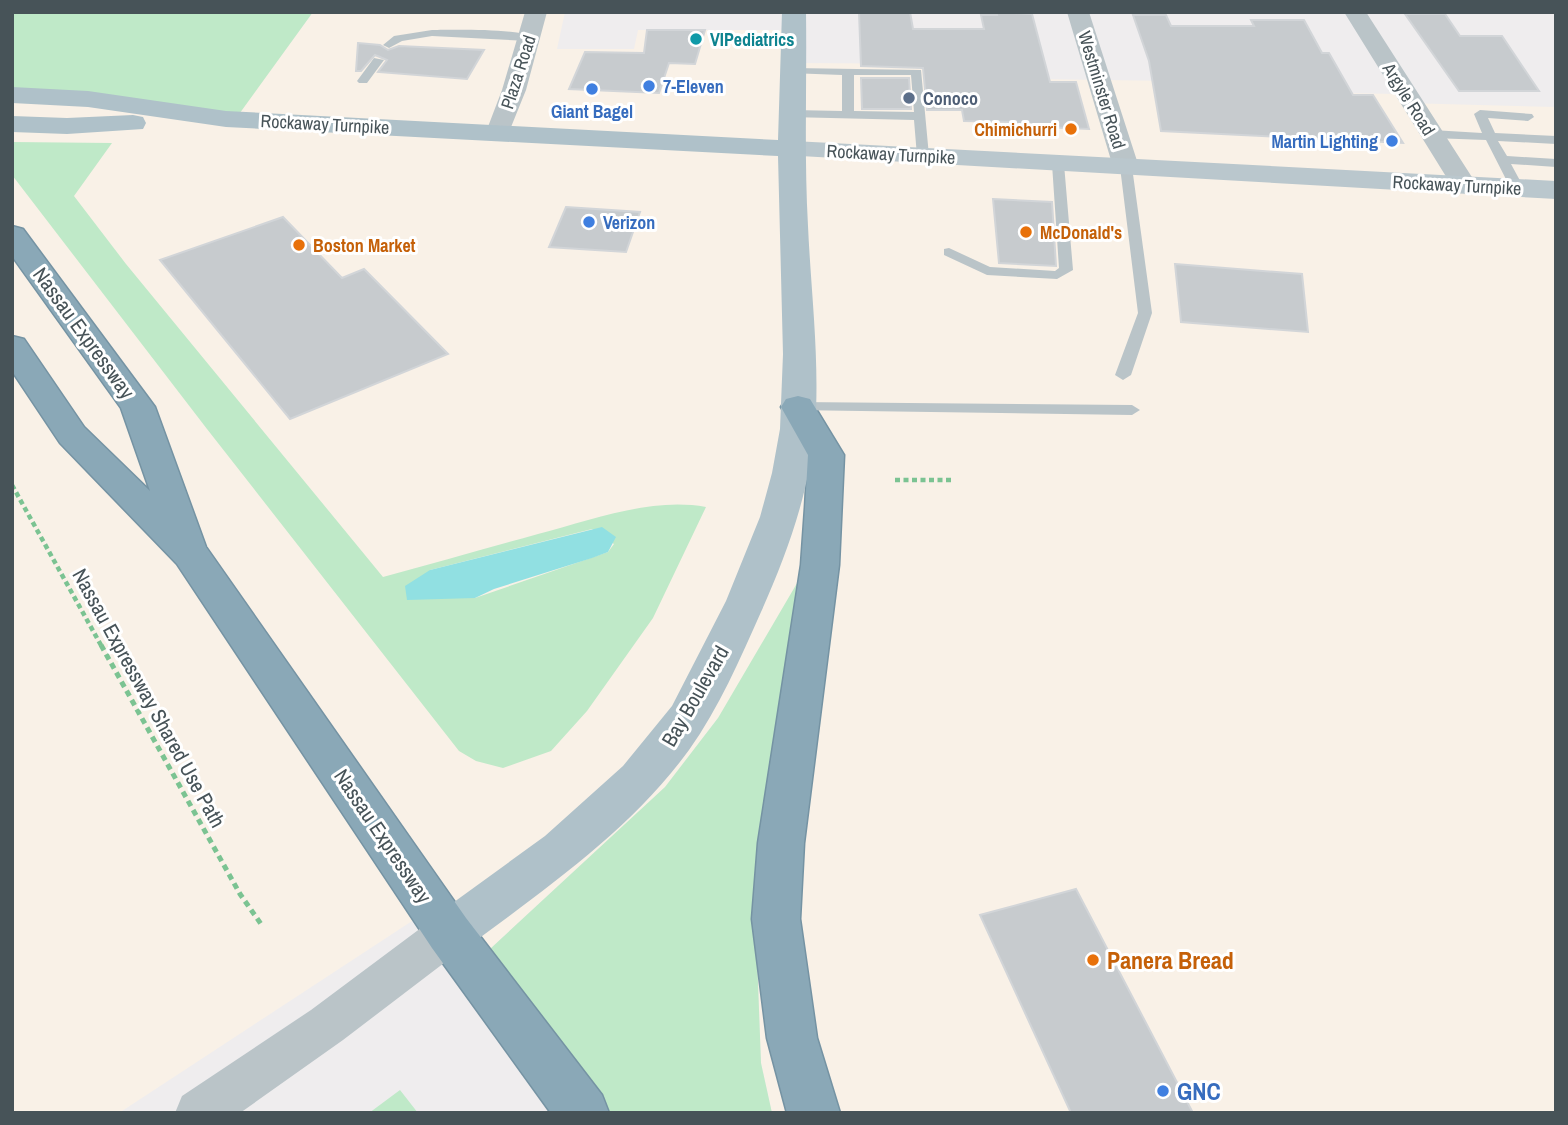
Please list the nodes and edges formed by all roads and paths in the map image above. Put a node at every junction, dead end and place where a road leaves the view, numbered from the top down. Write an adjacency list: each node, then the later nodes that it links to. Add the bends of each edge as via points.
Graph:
1 (536, 12): 5 (street, Plaza Road)
2 (794, 12): 8 (main road, Bay Boulevard)
3 (1078, 12): 29 (street, Westminster Road)
4 (1354, 12): 21 (street, Argyle Road)
5 (529, 38): 6 (lane, via 414,32); 20 (street, Plaza Road)
6 (388, 45)
7 (378, 60): 10 (lane)
8 (793, 71): 9 (lane); 14 (main road, Bay Boulevard)
9 (848, 71): 11 (lane); 16 (lane, via 917,72 913,94)
10 (363, 81)
11 (848, 93): 12 (lane); 15 (lane)
12 (862, 93)
13 (12, 95): 18 (main road, Rockaway Turnpike, via 88,99)
14 (793, 114): 15 (lane); 24 (main road, Bay Boulevard)
15 (848, 115): 16 (lane)
16 (920, 116): 25 (lane)
17 (1528, 117): 22 (lane, via 1480,114)
18 (226, 119): 19 (main road, Rockaway Turnpike); 20 (main road, Rockaway Turnpike)
19 (12, 124)
20 (498, 132): 24 (main road, Rockaway Turnpike)
21 (1432, 134): 22 (lane); 30 (street, Argyle Road)
22 (1490, 137): 23 (lane); 26 (lane)
23 (1556, 140)
24 (793, 149): 25 (main road, Rockaway Turnpike); 37 (main road, Bay Boulevard)
25 (923, 156): 28 (main road, Rockaway Turnpike)
26 (1503, 160): 27 (lane); 31 (lane)
27 (1556, 163)
28 (1058, 164): 29 (main road, Rockaway Turnpike); 34 (lane, via 1066,270 1057,275 988,271)
29 (1126, 167): 30 (main road, Rockaway Turnpike); 36 (lane, via 1145,313)
30 (1464, 185): 31 (main road, Rockaway Turnpike)
31 (1517, 188): 32 (main road, Rockaway Turnpike)
32 (1556, 190)
33 (12, 236): 42 (highway, Nassau Expressway, via 138,407)
34 (949, 252)
35 (12, 346): 42 (highway, Nassau Expressway, via 72,435)
36 (1123, 375)
37 (798, 407): 38 (lane); 44 (main road, Bay Boulevard, via 794,455 780,516 741,613 691,712 663,752 593,822); 47 (highway, via 826,455 820,565 781,843 776,919 792,1038)
38 (1132, 410)
39 (895, 480): 40 (path)
40 (952, 480)
41 (12, 485): 43 (path, Nassau Expressway Shared Use Path)
42 (191, 554): 44 (highway, Nassau Expressway)
43 (261, 924)
44 (449, 933): 45 (street, Bay Boulevard); 46 (highway, Nassau Expressway)
45 (199, 1113)
46 (583, 1113)
47 (814, 1113)

